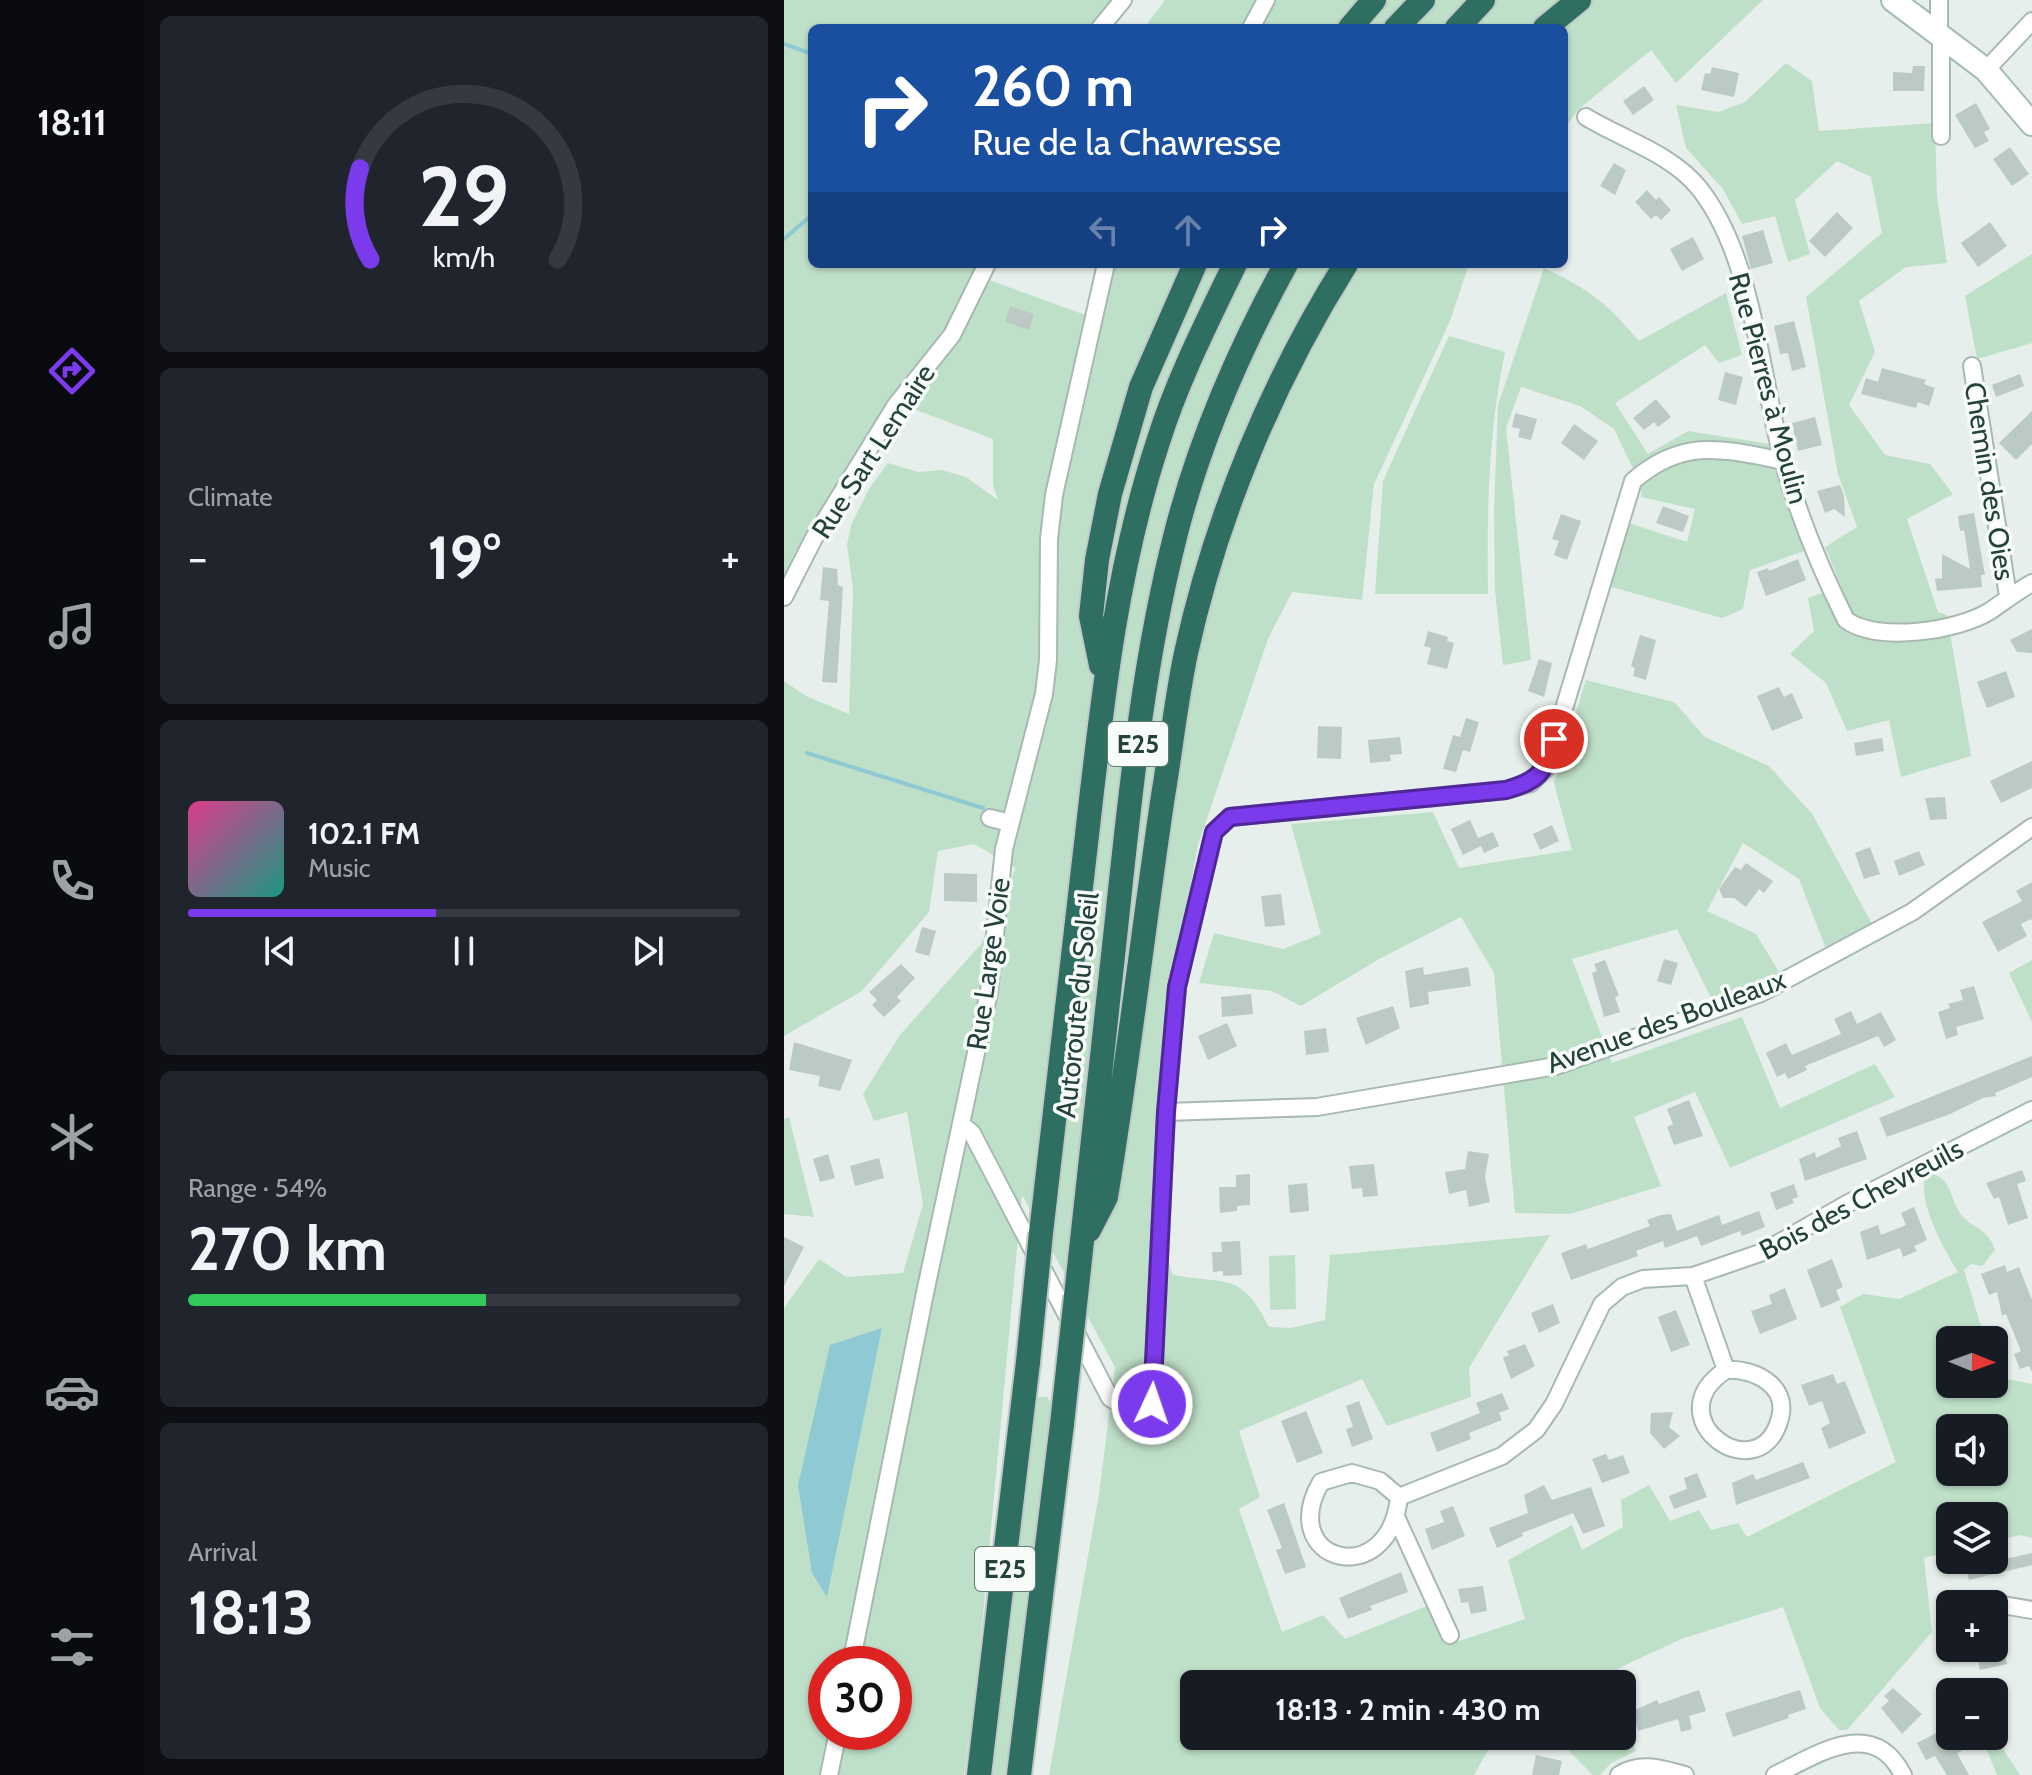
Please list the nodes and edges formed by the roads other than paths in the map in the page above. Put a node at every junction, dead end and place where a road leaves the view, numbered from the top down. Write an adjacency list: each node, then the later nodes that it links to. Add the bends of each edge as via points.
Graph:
1 (1123, 0): 10 (street)
2 (1266, 0): 11 (street)
3 (1374, 0): 12 (highway)
4 (1423, 0): 13 (highway)
5 (1483, 0): 14 (highway)
6 (1579, 0): 15 (highway)
7 (1893, 0): 16 (main road)
8 (1939, 0): 16 (street)
9 (2032, 21): 17 (street)
10 (1103, 24)
11 (1253, 24)
12 (1353, 24)
13 (1400, 24)
14 (1461, 24)
15 (1550, 24)
16 (1940, 33): 17 (main road); 20 (street)
17 (1986, 70): 19 (main road)
18 (1586, 117): 28 (street, Rue Pierres à Moulin, via 1668,162 1698,186 1728,232)
19 (2032, 124)
20 (1941, 136)
21 (985, 268): 31 (street, Rue Sart Lemaire, via 952,335 896,405)
22 (1105, 268): 34 (street, Rue Large Voie, via 1054,495 1044,694)
23 (1193, 268): 32 (highway, via 1141,387 1110,494 1091,616)
24 (1233, 268): 32 (highway, Autoroute du Soleil / E25, via 1158,440 1123,573)
25 (1284, 268): 39 (highway, Autoroute du Soleil / E25, via 1232,373 1204,445 1157,614 1122,868)
26 (1344, 268): 39 (highway, via 1276,390 1205,580 1169,757 1106,1197)
27 (1972, 366): 30 (street, Chemin des Oies)
28 (1784, 461): 30 (street, Rue Pierres à Moulin, via 1840,607 1855,626 1923,632 1989,612); 36 (street, via 1721,448 1697,451 1670,456 1633,481 1546,768 1531,783 1506,790 1230,817 1214,832 1177,987)
29 (2032, 583): 30 (street, Rue Pierres à Moulin)
30 (2008, 596)
31 (784, 597)
32 (1104, 683): 50 (highway, Autoroute du Soleil / E25, bridge)
33 (990, 818): 34 (street)
34 (1010, 823): 38 (street, Rue Large Voie, via 989,992)
35 (2032, 827): 36 (street, Avenue des Bouleaux, via 1912,912 1761,993 1556,1066 1317,1107)
36 (1166, 1112): 38 (street, via 1152,1404 1133,1412 1110,1398 972,1133)
37 (2030, 1117): 40 (street, Bois des Chevreuils, via 1845,1205 1763,1252)
38 (961, 1124): 47 (street, Rue Large Voie)
39 (1081, 1246): 51 (highway, Autoroute du Soleil / E25, bridge)
40 (1693, 1276): 41 (street); 42 (street, Bois des Chevreuils, via 1643,1279 1622,1287 1602,1304 1536,1430 1502,1456)
41 (1726, 1370): 41 (street, via 1708,1385 1702,1402 1707,1432 1731,1449 1762,1447 1781,1417 1781,1401 1759,1374)
42 (1399, 1497): 43 (street); 43 (street, via 1380,1481 1352,1473 1321,1482 1310,1500 1309,1523 1318,1544 1336,1556 1361,1556 1386,1539)
43 (1397, 1519): 46 (street)
44 (2008, 1606): 45 (street)
45 (2032, 1610)
46 (1450, 1635)
47 (855, 1646)
48 (834, 1750): 49 (street)
49 (829, 1775)
50 (979, 1775)
51 (1019, 1775)
52 (1619, 1775): 53 (street, via 1648,1766)
53 (1685, 1775)
54 (1775, 1775): 55 (street, via 1845,1744 1868,1742 1887,1752)
55 (1903, 1775)

